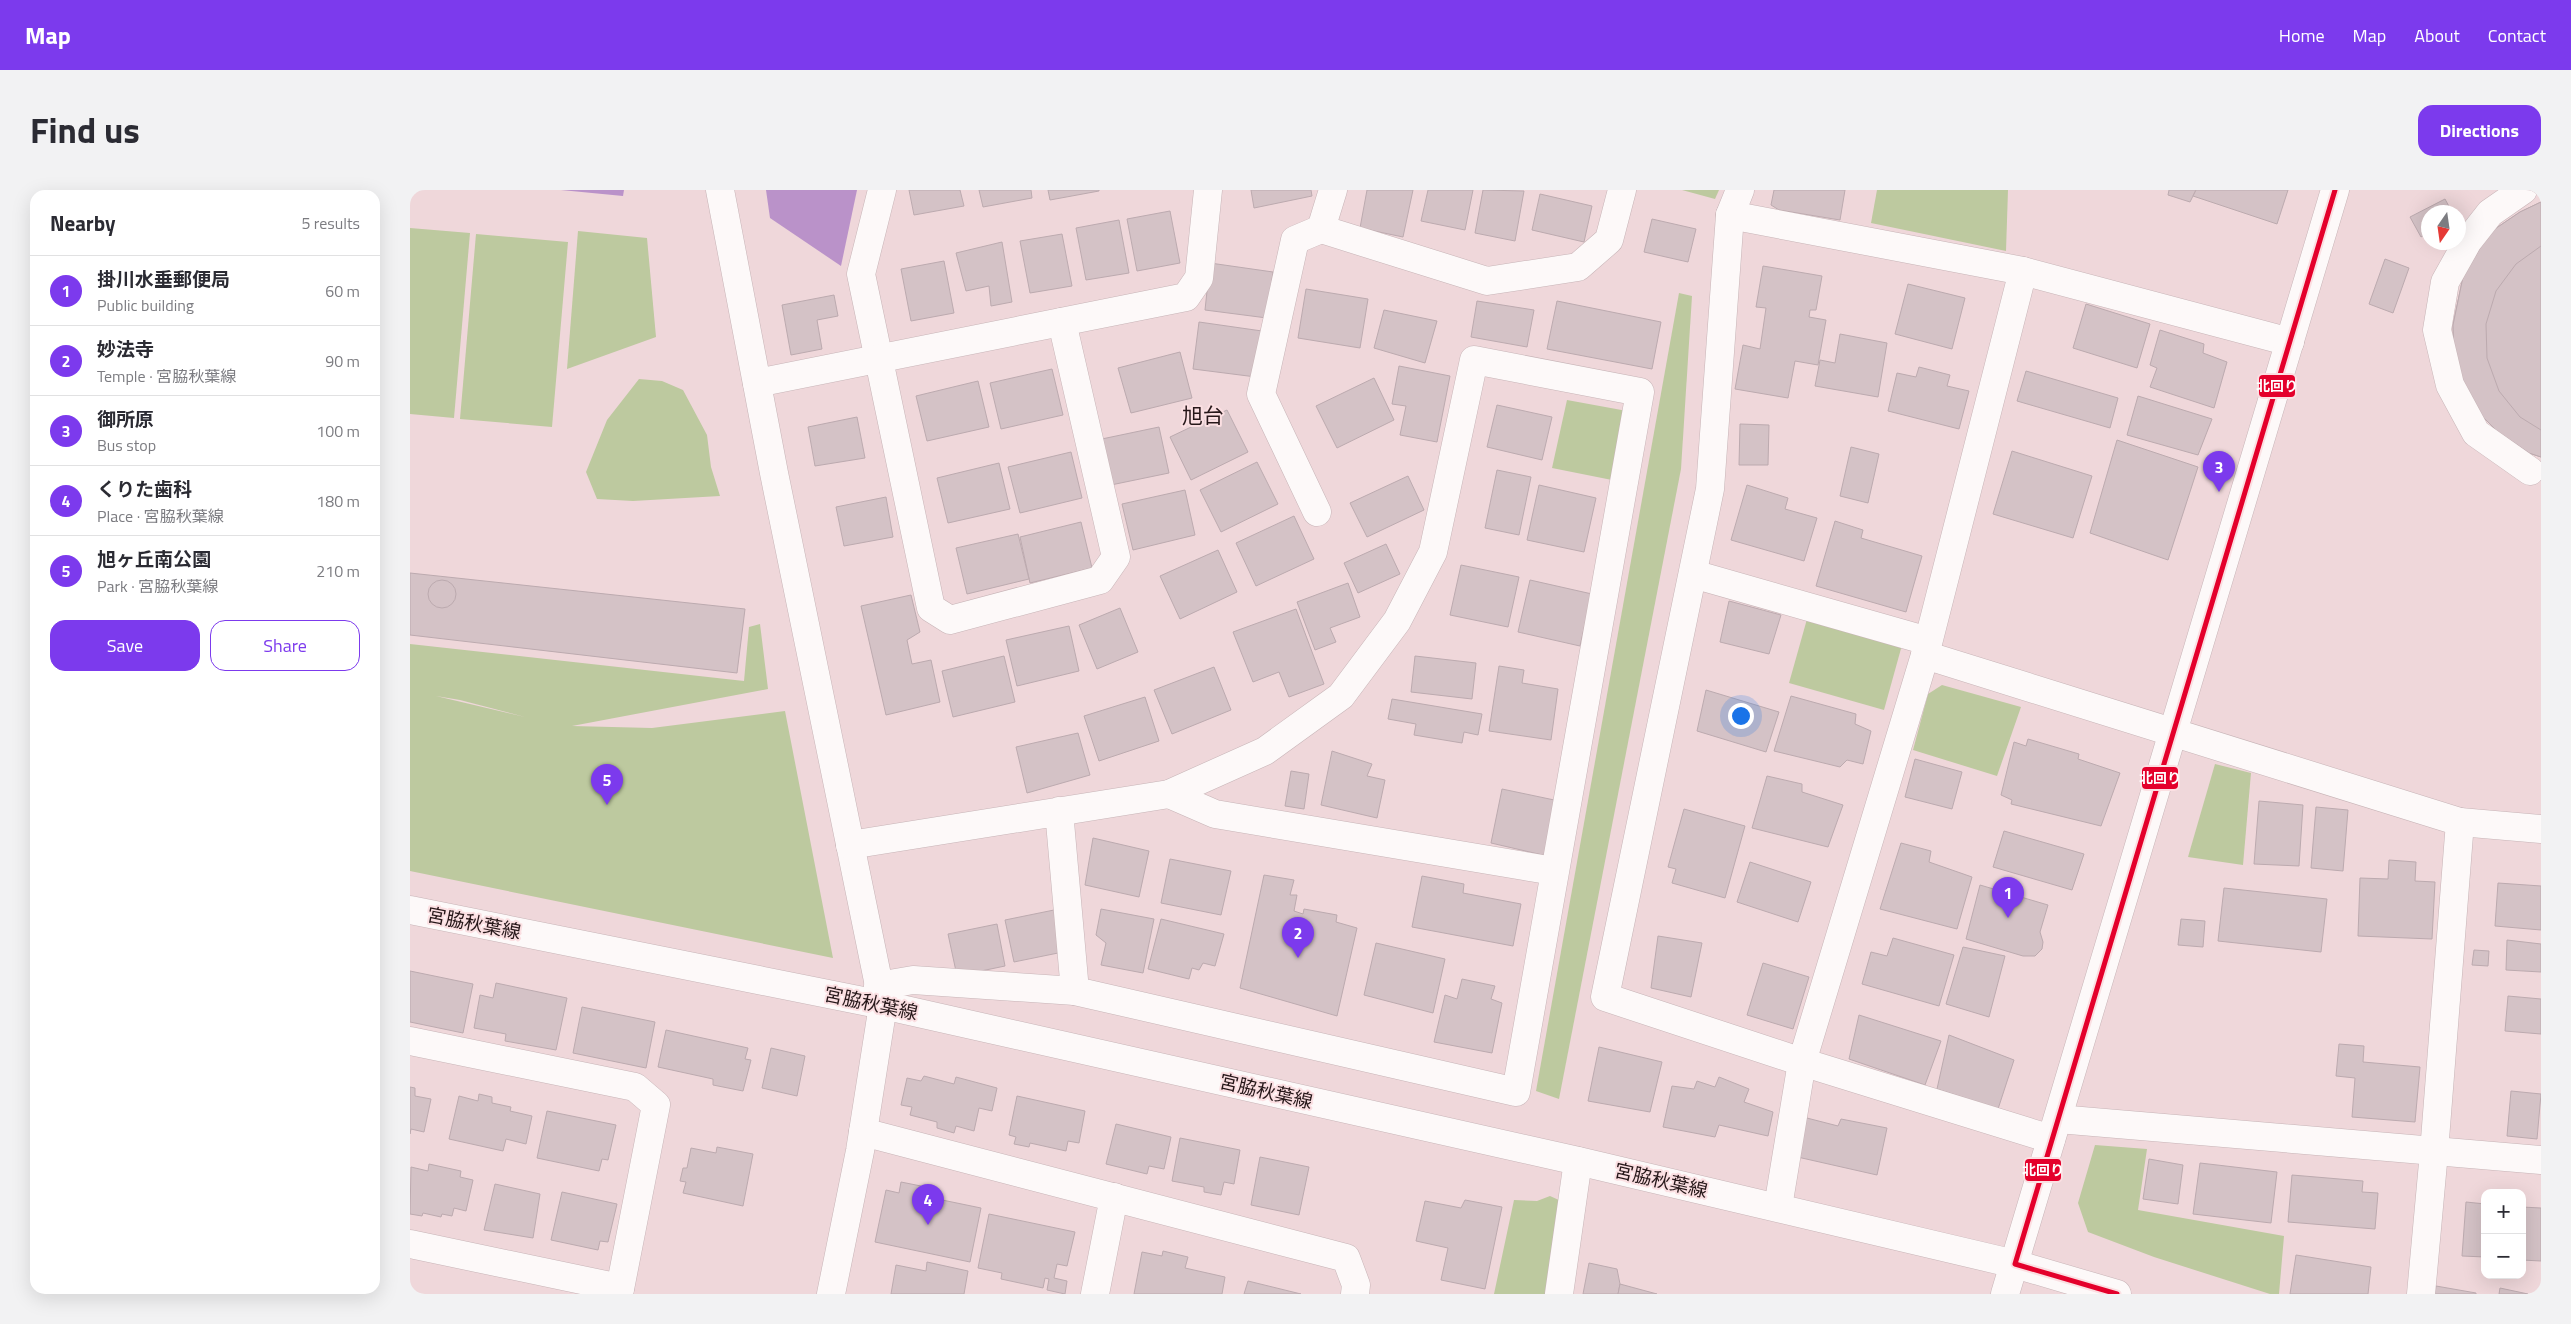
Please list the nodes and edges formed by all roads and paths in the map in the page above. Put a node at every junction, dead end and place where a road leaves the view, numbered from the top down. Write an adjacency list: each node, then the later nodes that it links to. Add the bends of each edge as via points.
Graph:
1 (720, 190): 15 (street)
2 (882, 190): 14 (street, via 861,274)
3 (1208, 190): 12 (street, via 1199,278 1186,297)
4 (1333, 190): 10 (street)
5 (1622, 190): 10 (street, via 1609,240 1578,267 1487,281)
6 (1740, 190): 9 (street)
7 (2335, 190): 13 (street)
8 (2523, 190): 16 (street, via 2490,213 2468,241 2445,282 2438,330 2450,385 2476,433)
9 (1730, 215): 11 (street); 18 (street, via 1710,489)
10 (1321, 229): 17 (street, via 1295,240 1261,394)
11 (2023, 271): 13 (street); 19 (street)
12 (1062, 322): 14 (street); 14 (street, via 1116,557 1100,580 950,620 931,608)
13 (2290, 342): 20 (street)
14 (879, 358): 15 (street)
15 (757, 383): 25 (street)
16 (2530, 471)
17 (1317, 512)
18 (1693, 574): 19 (street); 31 (street, via 1605,997)
19 (1927, 648): 20 (street); 31 (street)
20 (2174, 734): 23 (street); 32 (street)
21 (1169, 794): 22 (street); 26 (street, via 1215,814); 26 (street, via 1265,751 1341,696 1397,621 1433,552 1474,360 1640,392)
22 (1059, 811): 25 (street); 28 (street)
23 (2460, 822): 24 (street); 34 (street)
24 (2541, 829)
25 (850, 845): 29 (street)
26 (1554, 871): 28 (street, via 1516,1092)
27 (410, 910): 29 (street, 宮脇秋葉線)
28 (1075, 991): 29 (street, via 913,980)
29 (880, 996): 33 (street); 36 (street, 宮脇秋葉線)
30 (410, 1041): 41 (street, via 635,1087 656,1105)
31 (1802, 1062): 32 (street); 38 (street)
32 (2055, 1129): 34 (street); 40 (street)
33 (863, 1132): 37 (street); 42 (street)
34 (2434, 1152): 35 (street); 48 (street)
35 (2541, 1160)
36 (1578, 1161): 38 (street, 宮脇秋葉線); 45 (street)
37 (1114, 1197): 43 (street); 44 (street, via 1346,1258 1356,1285)
38 (1778, 1207): 40 (street, 宮脇秋葉線)
39 (410, 1244): 41 (street)
40 (2015, 1264): 46 (street); 47 (street, 宮脇秋葉線)
41 (620, 1291)
42 (831, 1294)
43 (1095, 1294)
44 (1354, 1294)
45 (1559, 1294)
46 (2005, 1294)
47 (2117, 1294)
48 (2421, 1294)

